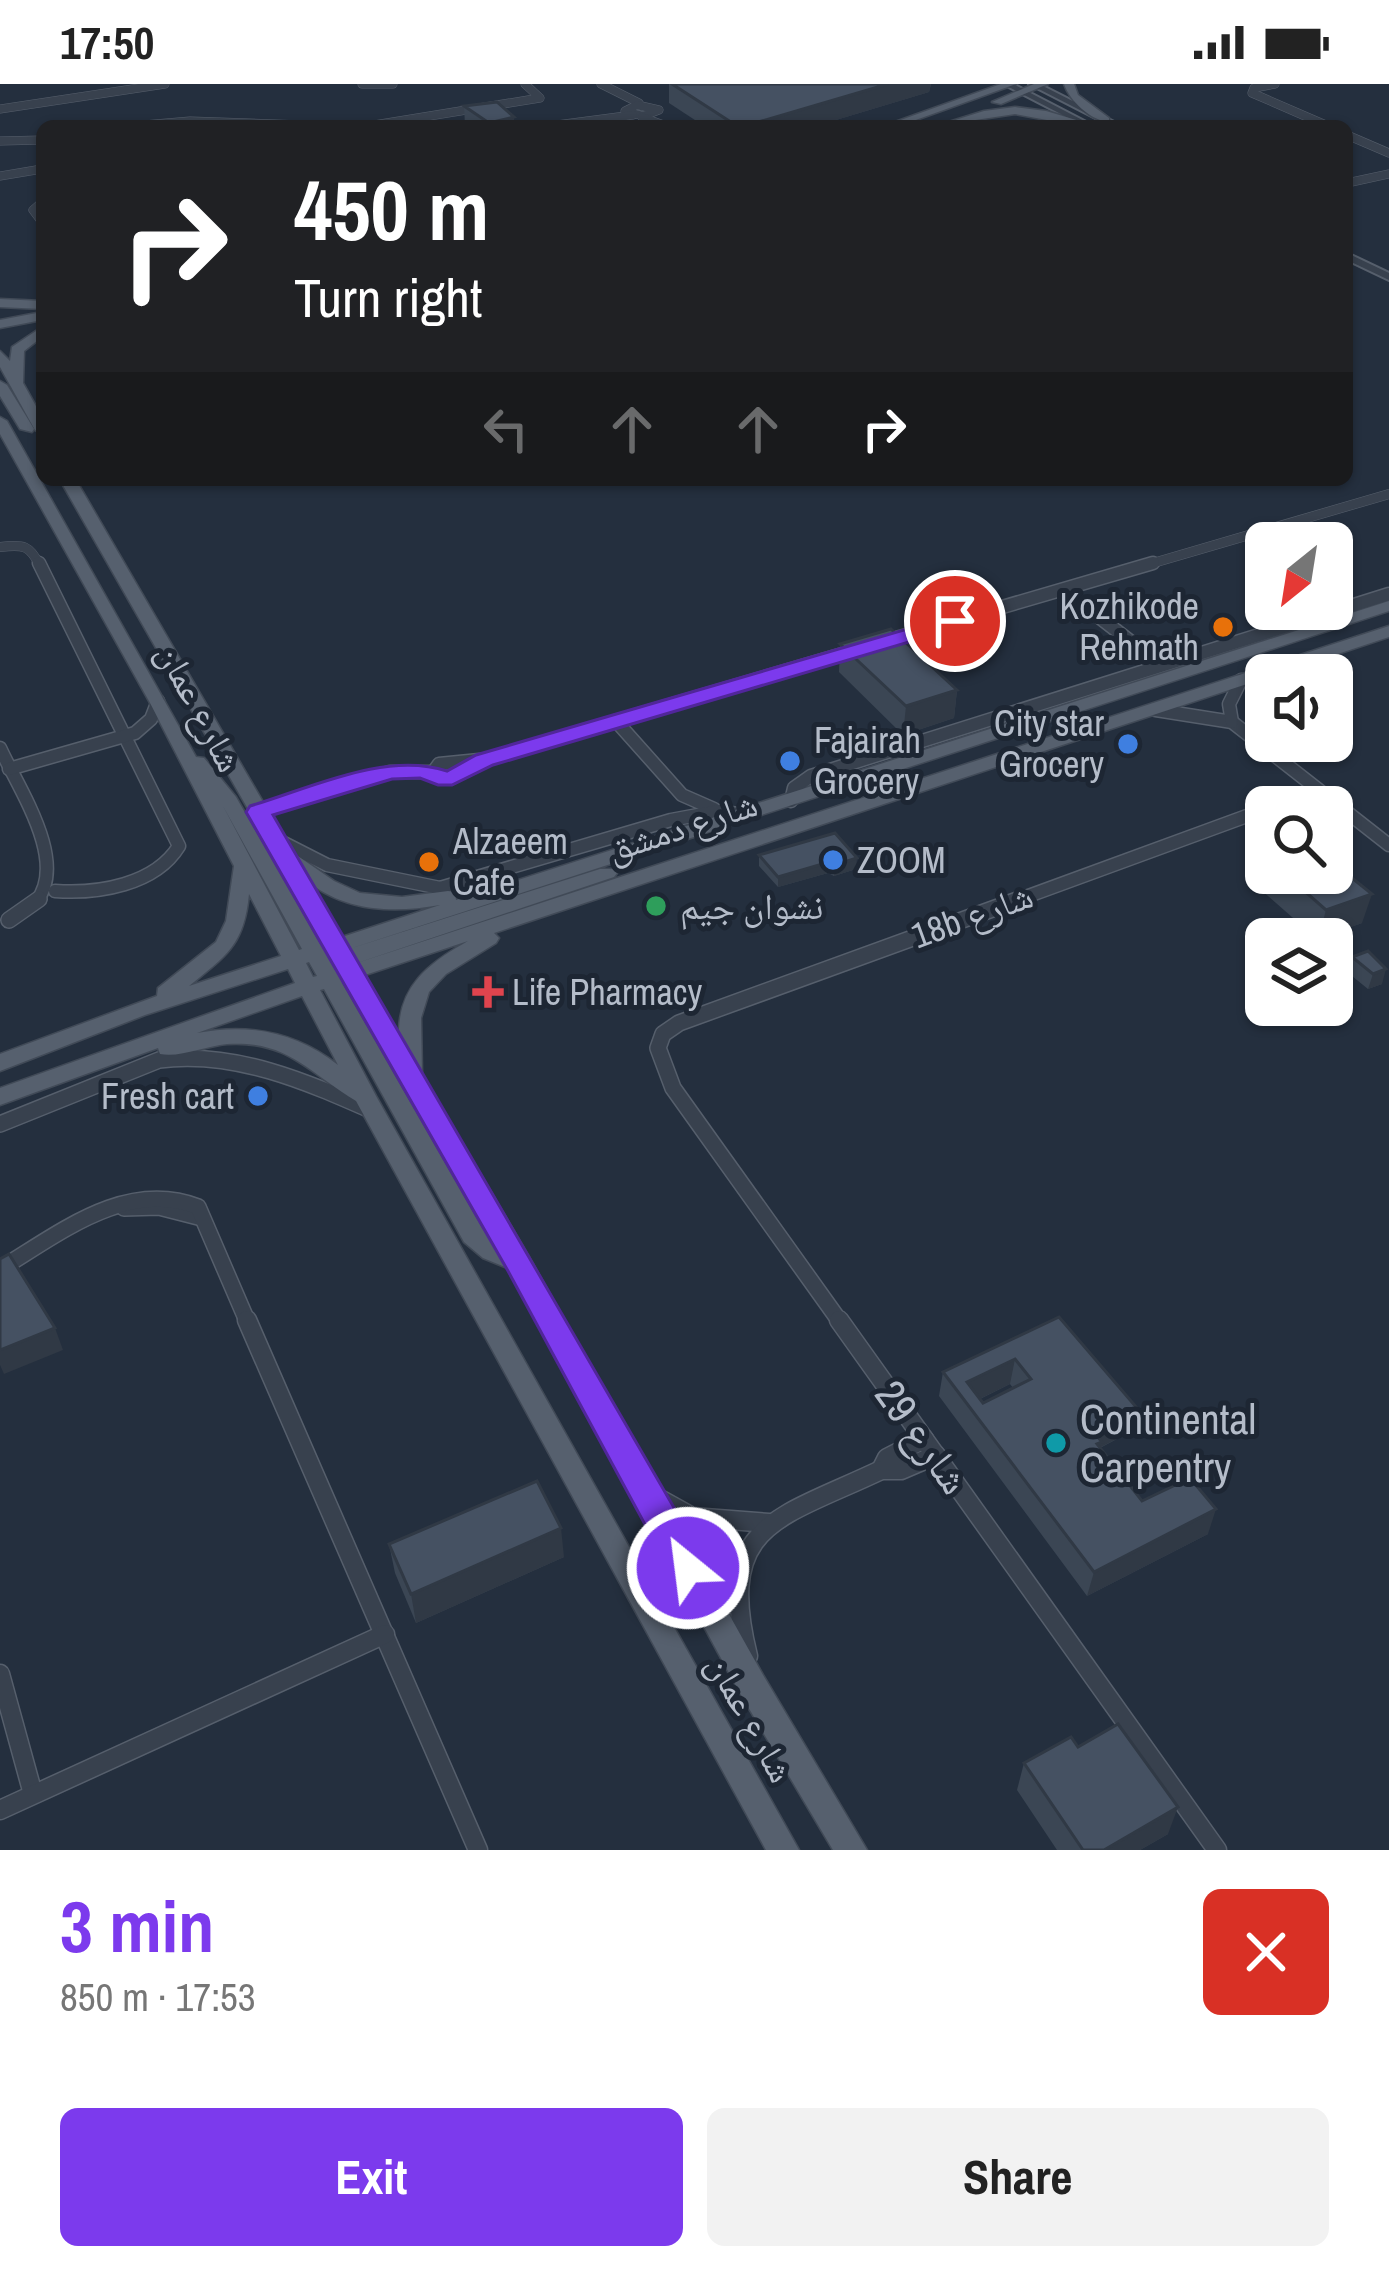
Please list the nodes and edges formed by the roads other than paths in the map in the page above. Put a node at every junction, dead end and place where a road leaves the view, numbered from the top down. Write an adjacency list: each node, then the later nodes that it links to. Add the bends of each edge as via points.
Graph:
1 (165, 84): 12 (street)
2 (366, 84): 3 (street)
3 (393, 84)
4 (601, 84): 10 (street)
5 (975, 84): 15 (main road)
6 (1069, 84): 26 (main road)
7 (1274, 84): 27 (street, via 1252,93)
8 (1023, 86): 15 (main road); 21 (main road); 24 (street); 25 (main road)
9 (529, 87): 16 (street, via 540,98)
10 (618, 96): 11 (street); 13 (street)
11 (645, 104): 13 (street); 14 (street)
12 (0, 109)
13 (631, 112): 14 (street); 17 (street); 18 (street)
14 (659, 112): 19 (street)
15 (933, 112): 20 (main road)
16 (408, 120)
17 (584, 120)
18 (651, 120)
19 (669, 120)
20 (908, 120)
21 (941, 120)
22 (965, 120): 23 (main road, via 1012,108)
23 (1072, 120)
24 (1079, 120)
25 (1103, 120)
26 (1106, 120)
27 (1315, 120)
28 (1353, 137): 32 (street)
29 (0, 139): 30 (street)
30 (36, 141)
31 (1389, 141): 32 (street)
32 (1370, 145): 33 (street)
33 (1389, 153)
34 (36, 170): 36 (street)
35 (1389, 174): 37 (street)
36 (0, 176)
37 (1353, 182)
38 (1353, 247): 40 (street)
39 (1353, 259): 41 (street)
40 (1389, 264)
41 (1389, 277)
42 (0, 303): 43 (main road)
43 (36, 315)
44 (36, 318): 45 (main road)
45 (0, 324)
46 (36, 325): 48 (main road, via 17,350)
47 (0, 356): 48 (main road)
48 (8, 384): 50 (main road); 51 (main road)
49 (0, 421): 52 (main road, شارع عمان)
50 (36, 422)
51 (36, 435)
52 (36, 485)
53 (37, 486): 65 (main road, شارع عمان)
54 (71, 486): 77 (main road, شارع عمان)
55 (1389, 494): 57 (street)
56 (0, 547): 69 (street, via 32,549)
57 (1064, 590): 61 (street); 67 (street)
58 (1389, 594): 62 (street)
59 (1389, 605): 75 (main road, شارع دمشق)
60 (1389, 631): 64 (main road, شارع دمشق)
61 (1139, 649): 62 (street); 63 (street)
62 (1186, 661): 63 (street)
63 (1139, 675): 75 (street, via 811,776)
64 (1241, 680): 66 (main road, شارع دمشق); 68 (street, via 1229,704)
65 (158, 701): 69 (street, via 146,726); 71 (main road, شارع عمان)
66 (1151, 710): 68 (street); 88 (main road, شارع دمشق)
67 (616, 721): 74 (street); 77 (street, via 484,760 452,778 390,772)
68 (1232, 722): 73 (street)
69 (125, 737): 72 (street); 87 (street, via 178,852 162,868 94,892)
70 (0, 748): 72 (street)
71 (187, 755): 85 (main road, شارع عمان); 90 (main road, via 227,796)
72 (9, 769): 84 (street)
73 (1314, 786)
74 (682, 795): 76 (street); 81 (street)
75 (791, 801): 78 (main road, شارع دمشق)
76 (719, 811): 78 (street); 81 (street)
77 (259, 812): 83 (main road, شارع عمان)
78 (742, 815): 81 (main road, شارع دمشق)
79 (1245, 816): 92 (street, 18b شارع)
80 (1353, 817): 82 (street)
81 (674, 828): 83 (street, via 440,888 327,865); 86 (main road, شارع دمشق); 90 (main road, via 614,871)
82 (1389, 845)
83 (279, 846): 86 (main road, via 330,888 364,901 406,904); 90 (main road, شارع عمان)
84 (41, 848): 87 (street, via 58,873); 89 (street, via 46,885 29,908)
85 (242, 869): 90 (main road, شارع عمان); 91 (main road, via 225,946)
86 (502, 890): 90 (main road, شارع دمشق)
87 (55, 891): 89 (street)
88 (509, 921): 90 (main road, شارع دمشق); 95 (main road, via 441,965 418,990)
89 (4, 922)
90 (323, 966): 91 (main road, شارع دمشق); 93 (main road, شارع دمشق); 95 (main road, شارع عمان); 96 (main road, via 70,1054); 97 (main road, شارع عمان); 99 (main road, via 473,1235)
91 (137, 1010): 94 (main road, شارع دمشق)
92 (679, 1023): 101 (street, شارع 29, via 658,1048 668,1081)
93 (96, 1058): 96 (main road, شارع دمشق); 97 (main road, via 223,1036 271,1038 304,1052)
94 (0, 1063)
95 (410, 1078): 99 (main road, شارع عمان)
96 (4, 1095)
97 (371, 1104): 98 (street, via 292,1077 181,1056); 112 (main road, شارع عمان)
98 (0, 1124)
99 (519, 1262): 104 (main road, شارع عمان)
100 (0, 1269): 106 (street, via 104,1212 159,1207 207,1220)
101 (924, 1439): 102 (street, شارع 29); 103 (street, via 887,1458)
102 (936, 1455): 103 (street); 114 (street, شارع 29)
103 (881, 1470): 105 (street)
104 (646, 1490): 105 (street, via 692,1516); 108 (main road, شارع عمان)
105 (769, 1523): 108 (street, via 748,1547 734,1586)
106 (385, 1634): 109 (street); 111 (street)
107 (0, 1674): 109 (street)
108 (752, 1685): 113 (main road, شارع عمان)
109 (33, 1794): 110 (street)
110 (0, 1810)
111 (478, 1850)
112 (783, 1850)
113 (851, 1850)
114 (1217, 1850)

